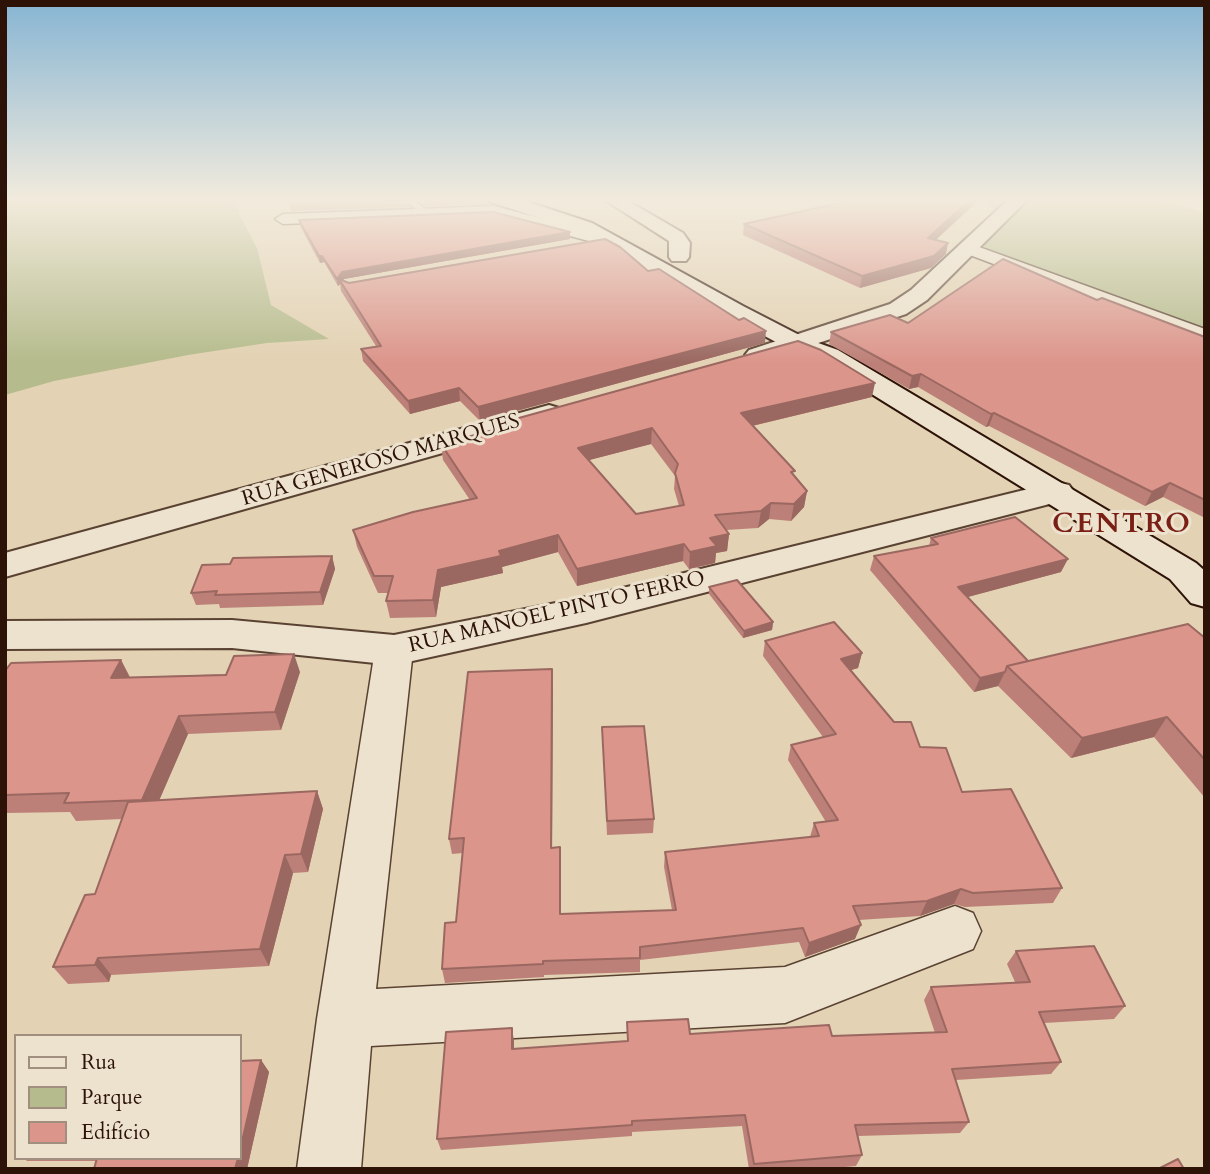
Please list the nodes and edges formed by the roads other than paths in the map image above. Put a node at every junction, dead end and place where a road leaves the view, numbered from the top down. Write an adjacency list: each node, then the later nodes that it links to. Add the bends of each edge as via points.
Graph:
1 (631, 253): 8 (street)
2 (670, 253): 6 (street)
3 (679, 253): 6 (street)
4 (963, 253): 8 (street, via 898,309)
5 (981, 253): 7 (street)
6 (679, 257): 8 (street)
7 (1205, 337)
8 (814, 346): 9 (street); 11 (street)
9 (731, 363)
10 (572, 408): 12 (street, RUA GENEROSO MARQUES)
11 (1057, 492): 13 (street); 15 (street, RUA MANOEL PINTO FERRO, via 586,610)
12 (5, 565)
13 (1198, 578)
14 (5, 635): 15 (street, RUA MANOEL PINTO FERRO, via 232,634)
15 (394, 650): 17 (street)
16 (955, 931): 17 (street, via 785,995)
17 (345, 1019): 18 (street)
18 (329, 1169)

